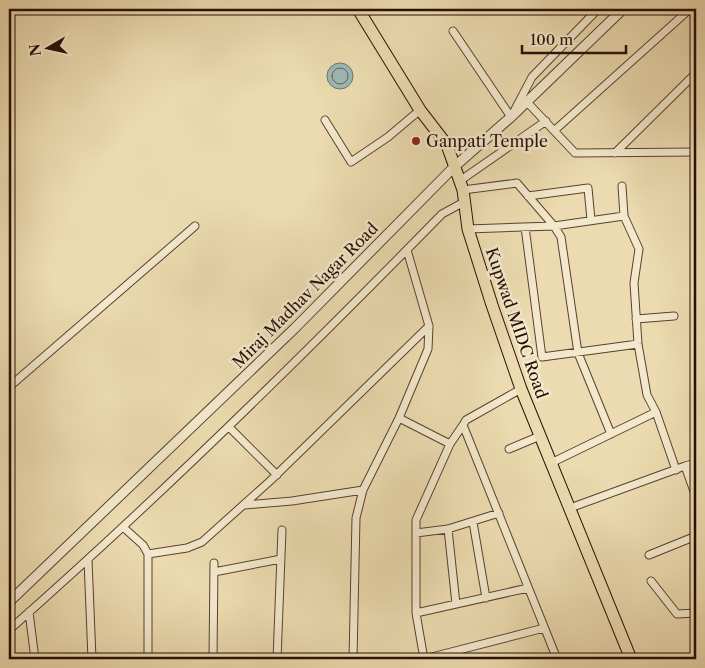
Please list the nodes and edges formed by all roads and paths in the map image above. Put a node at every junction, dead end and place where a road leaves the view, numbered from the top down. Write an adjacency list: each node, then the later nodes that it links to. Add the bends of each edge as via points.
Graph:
1 (21, 9): 6 (street)
2 (358, 9): 10 (main road, Kupwad MIDC Road)
3 (598, 9): 11 (street, via 532,77)
4 (623, 9): 9 (street, Miraj Madhav Nagar Road)
5 (690, 9): 14 (street)
6 (9, 11)
7 (453, 30): 11 (street)
8 (696, 73): 16 (street)
9 (526, 101): 11 (street, Miraj Madhav Nagar Road); 13 (street)
10 (420, 110): 12 (street, via 351,162); 17 (main road, Kupwad MIDC Road, via 447,145)
11 (511, 117): 17 (street, Miraj Madhav Nagar Road)
12 (325, 120)
13 (546, 121): 14 (street); 18 (street)
14 (555, 130): 16 (street, via 575,154)
15 (696, 152): 16 (street)
16 (615, 153)
17 (454, 167): 18 (main road, Kupwad MIDC Road); 69 (street, Miraj Madhav Nagar Road, via 294,329)
18 (462, 185): 20 (street, via 517,183); 21 (main road, Kupwad MIDC Road)
19 (622, 186): 22 (street)
20 (528, 196): 23 (street, via 588,188); 25 (street)
21 (464, 202): 27 (main road, Kupwad MIDC Road); 28 (street, via 442,214)
22 (624, 216): 23 (street); 30 (street, via 639,249 634,283)
23 (591, 220): 25 (street)
24 (195, 226): 34 (street)
25 (554, 226): 26 (street); 33 (street, via 561,237)
26 (525, 227): 27 (street); 33 (street, via 542,357)
27 (468, 229): 35 (main road, Kupwad MIDC Road)
28 (407, 250): 31 (street); 39 (street)
29 (674, 316): 30 (street)
30 (636, 319): 32 (street)
31 (429, 326): 37 (street, via 428,349); 48 (street)
32 (638, 344): 33 (street); 36 (street, via 647,395)
33 (578, 353): 40 (street)
34 (9, 387)
35 (521, 389): 38 (street, via 466,420); 41 (main road, Kupwad MIDC Road)
36 (656, 412): 40 (street); 47 (street)
37 (399, 418): 42 (street); 49 (street)
38 (463, 425): 42 (street); 53 (street)
39 (229, 427): 48 (street); 55 (street)
40 (611, 434): 44 (street)
41 (540, 436): 43 (street); 44 (main road, Kupwad MIDC Road)
42 (450, 444): 58 (street, via 416,520)
43 (509, 449)
44 (552, 463): 52 (main road, Kupwad MIDC Road)
45 (696, 464): 46 (street)
46 (685, 466): 47 (street); 50 (street)
47 (676, 470): 52 (street)
48 (277, 475): 51 (street)
49 (363, 490): 51 (street); 81 (street, via 356,518)
50 (696, 497)
51 (244, 505): 60 (street, via 202,542 187,548)
52 (570, 508): 84 (main road, Kupwad MIDC Road)
53 (499, 513): 54 (street); 67 (street)
54 (473, 522): 56 (street); 68 (street)
55 (122, 527): 60 (street, via 143,545); 63 (street)
56 (448, 529): 58 (street); 70 (street)
57 (282, 530): 62 (street)
58 (416, 533): 72 (street)
59 (696, 536): 61 (street)
60 (148, 554): 78 (street)
61 (649, 555)
62 (281, 559): 65 (street); 80 (street)
63 (88, 560): 71 (street); 77 (street)
64 (214, 563): 65 (street)
65 (214, 572): 79 (street)
66 (651, 581): 73 (street, via 677,614)
67 (528, 588): 68 (street); 74 (street)
68 (486, 598): 70 (street)
69 (9, 602)
70 (456, 604): 72 (street)
71 (30, 612): 75 (street); 76 (street)
72 (416, 613): 82 (street)
73 (696, 613)
74 (544, 628): 82 (street); 83 (street)
75 (9, 630)
76 (35, 659)
77 (92, 659)
78 (148, 659)
79 (213, 659)
80 (277, 659)
81 (353, 659)
82 (424, 659)
83 (555, 659)
84 (631, 659)

